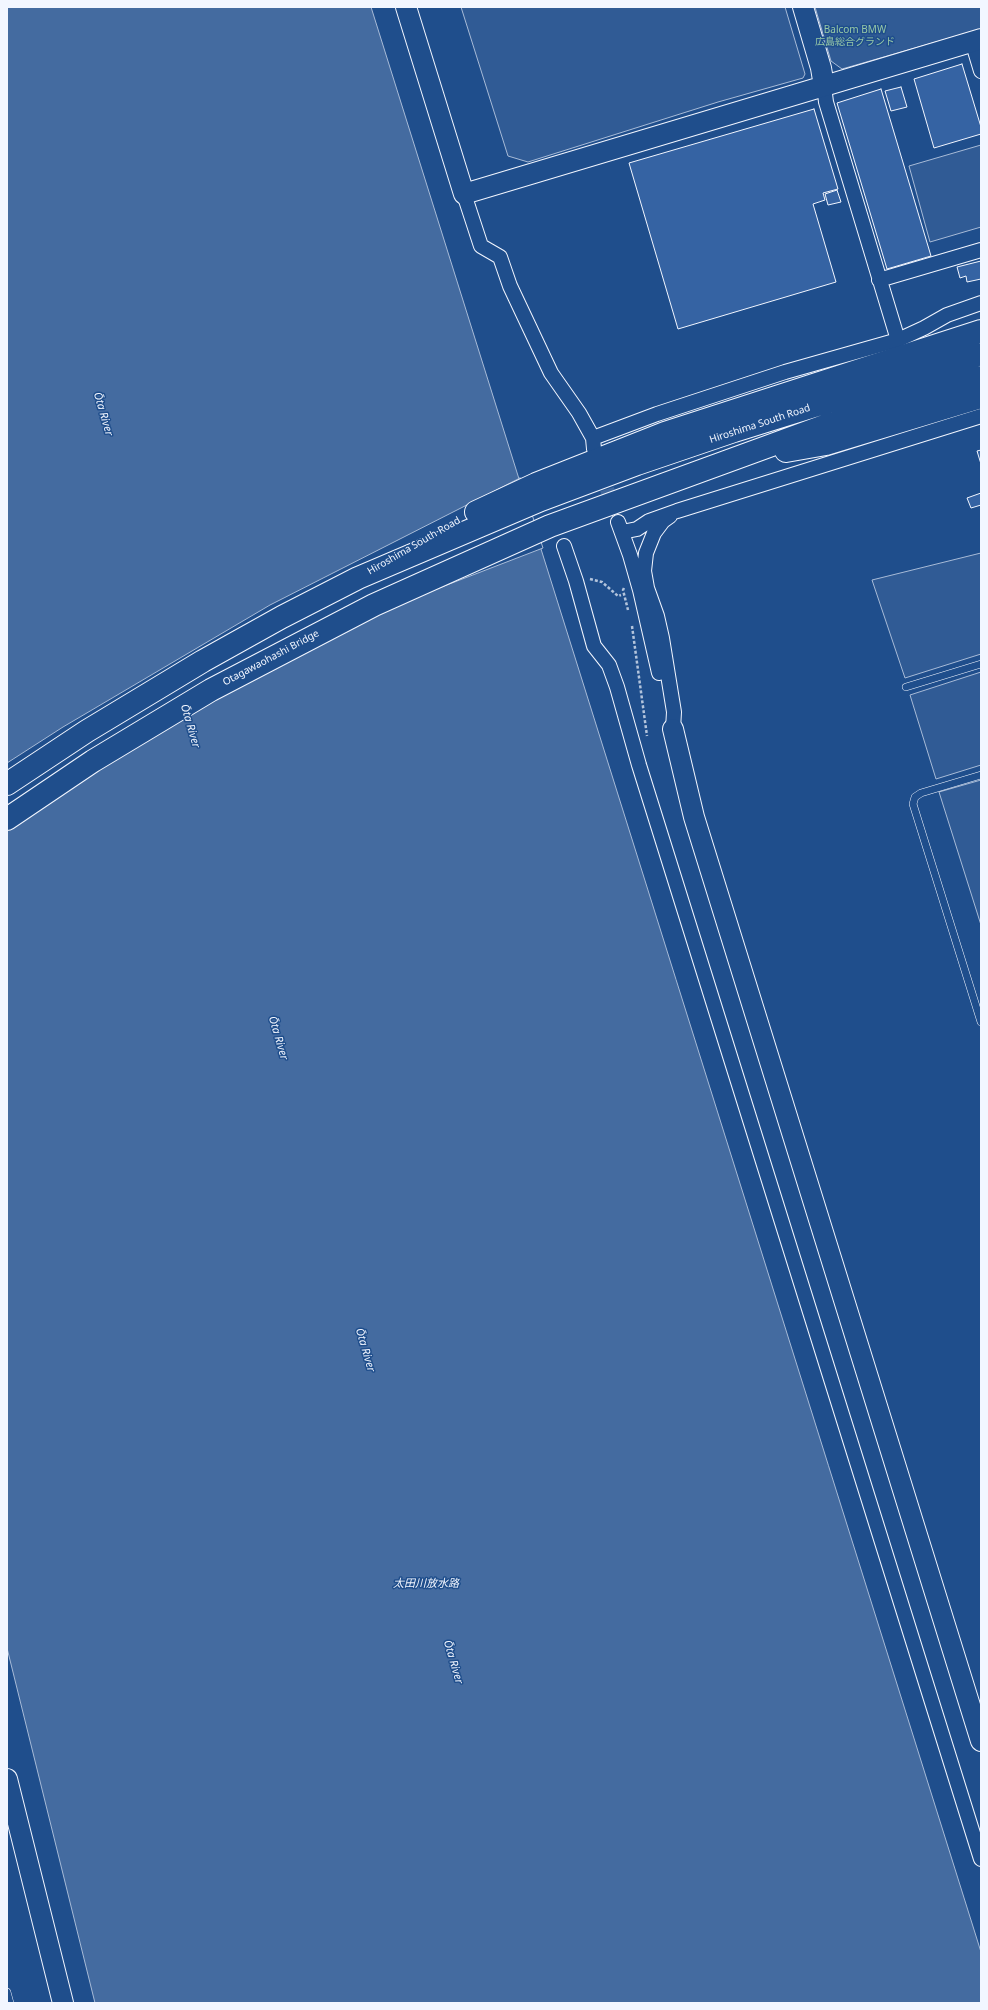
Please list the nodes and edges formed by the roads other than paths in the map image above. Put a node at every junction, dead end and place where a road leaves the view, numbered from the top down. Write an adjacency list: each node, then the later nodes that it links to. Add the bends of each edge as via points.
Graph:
1 (406, 7): 6 (street)
2 (803, 7): 5 (street, via 822,68)
3 (976, 40): 4 (street); 5 (street)
4 (981, 72)
5 (824, 86): 6 (street); 8 (street, via 826,102)
6 (464, 194): 11 (street, via 481,246 500,257 510,286 551,373 579,413 594,443 721,392)
7 (981, 250): 8 (street)
8 (879, 280): 11 (street)
9 (981, 303): 11 (street, via 948,315)
10 (981, 331): 17 (highway, via 679,429)
11 (898, 340)
12 (981, 354): 17 (highway, Hiroshima South Road, via 637,464)
13 (981, 377): 16 (highway, via 824,426)
14 (981, 397): 16 (highway, via 826,444)
15 (981, 416): 18 (street)
16 (740, 458): 25 (highway, Otagawaohashi Bridge, via 550,526 374,605 204,694 93,761)
17 (539, 492): 24 (highway, Hiroshima South Road, via 446,526 358,578 203,661 87,730)
18 (677, 511): 22 (street, via 663,521 654,533 646,553 644,571 662,638 674,712); 22 (street, via 649,521 637,529 620,527 640,590 666,712)
19 (564, 546): 29 (street, via 594,646 609,665 617,687 638,765)
20 (981, 664): 21 (lane)
21 (906, 687)
22 (673, 729): 27 (street, via 696,825)
23 (981, 775): 26 (lane, via 921,793 915,797 913,804)
24 (7, 784)
25 (7, 819)
26 (981, 1022)
27 (981, 1742)
28 (7, 1778): 32 (street)
29 (981, 1860)
30 (7, 1992): 31 (lane)
31 (10, 2003)
32 (63, 2003)

